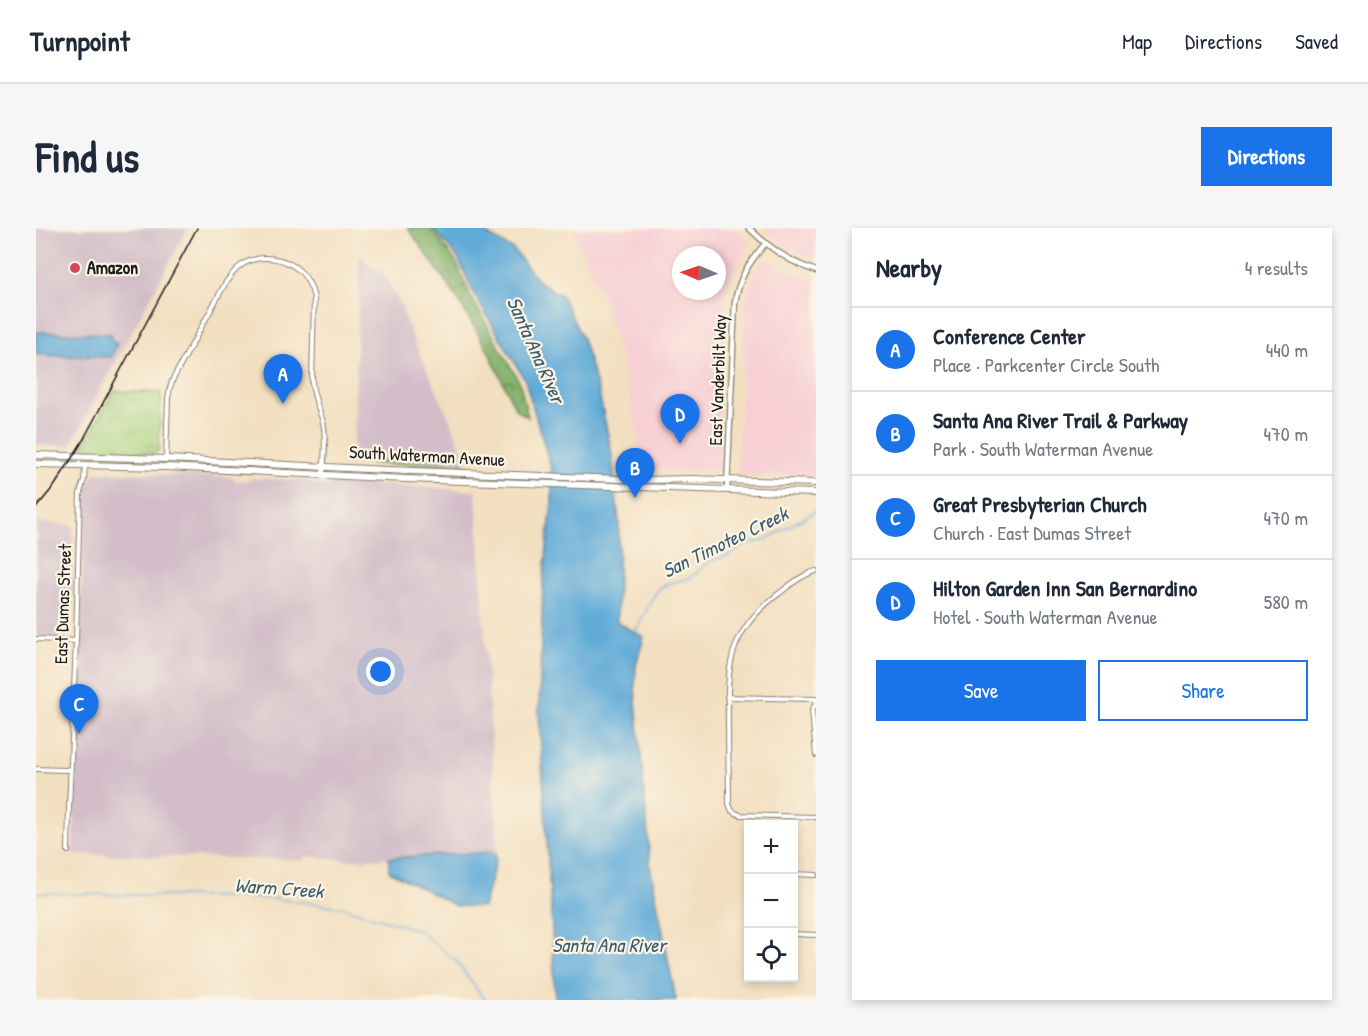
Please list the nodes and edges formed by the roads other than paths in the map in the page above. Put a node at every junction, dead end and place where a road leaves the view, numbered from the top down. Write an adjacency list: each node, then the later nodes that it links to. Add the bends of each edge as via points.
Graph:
1 (749, 228): 2 (street)
2 (765, 244): 3 (street); 12 (street, East Vanderbilt Way, via 744,272 735,302)
3 (816, 271)
4 (36, 455): 5 (main road, South Waterman Avenue)
5 (166, 459): 8 (main road, South Waterman Avenue); 8 (street, via 168,398 173,380 226,282 239,266 264,258 293,266 312,290 312,382 325,434); 9 (street)
6 (36, 464): 7 (main road, South Waterman Avenue)
7 (85, 466): 9 (main road, South Waterman Avenue); 19 (street, East Dumas Street, via 80,493)
8 (323, 466): 10 (street); 11 (main road, South Waterman Avenue)
9 (166, 467): 10 (main road, South Waterman Avenue)
10 (323, 474): 11 (main road, South Waterman Avenue)
11 (491, 478): 13 (main road, South Waterman Avenue)
12 (727, 481): 13 (main road, South Waterman Avenue); 14 (main road, South Waterman Avenue); 15 (street, East Vanderbilt Way)
13 (622, 482): 15 (main road, South Waterman Avenue)
14 (816, 483)
15 (727, 490): 16 (main road, South Waterman Avenue)
16 (816, 493)
17 (816, 571): 20 (street, via 802,577 754,615 736,644 729,670)
18 (36, 639): 19 (street)
19 (76, 641): 24 (street, East Dumas Street)
20 (728, 697): 21 (street); 25 (street, via 732,811 740,815)
21 (816, 702): 22 (street, via 812,710)
22 (816, 755)
23 (36, 769): 24 (street)
24 (70, 769): 26 (street, East Dumas Street)
25 (816, 816)
26 (68, 851)
27 (798, 874): 28 (street)
28 (816, 875)
29 (798, 934): 30 (street)
30 (816, 935)

